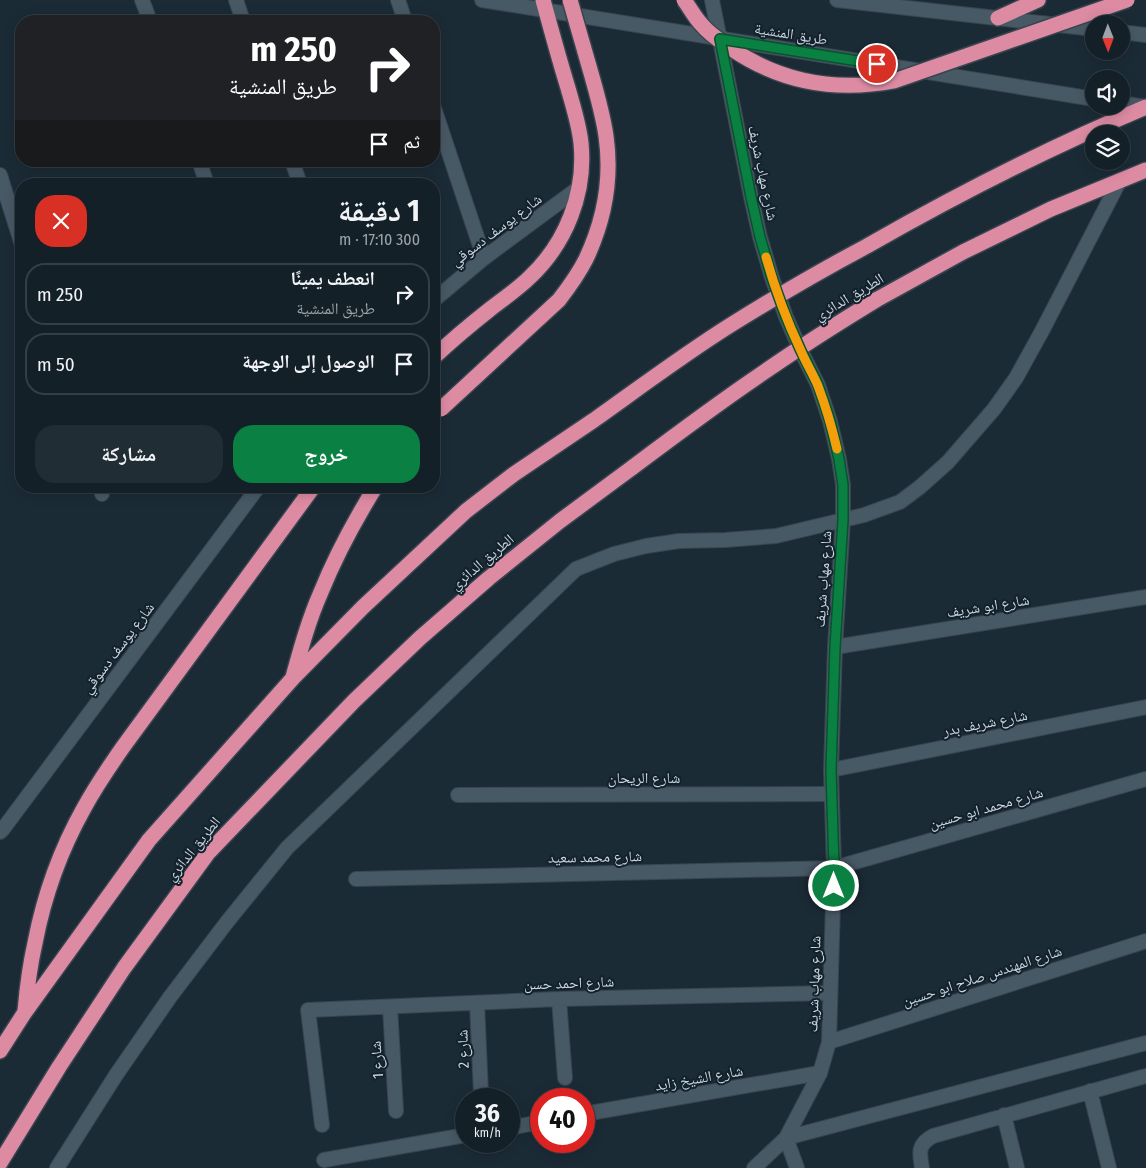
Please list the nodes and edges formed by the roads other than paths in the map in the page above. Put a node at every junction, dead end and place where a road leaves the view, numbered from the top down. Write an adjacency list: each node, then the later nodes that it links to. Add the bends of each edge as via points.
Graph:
1 (142, 0): 13 (street)
2 (236, 0): 14 (street)
3 (398, 0): 15 (street)
4 (482, 0): 12 (street, طريق المنشية)
5 (570, 0): 33 (highway, bridge, via 607,138 607,188 595,237 586,259 559,300)
6 (684, 0): 10 (highway, bridge, via 702,25 743,57 786,77 842,86 894,82)
7 (712, 0): 20 (street, شارع مهاب شريف)
8 (836, 0): 11 (street)
9 (1038, 0): 16 (highway)
10 (1127, 0)
11 (856, 1): 16 (street)
12 (544, 5): 20 (street, طريق المنشية); 28 (highway, via 577,121 581,143)
13 (148, 15)
14 (241, 15)
15 (403, 15)
16 (998, 18): 17 (street)
17 (1085, 28)
18 (1130, 33): 19 (street)
19 (1146, 35)
20 (720, 39): 21 (street, طريق المنشية); 37 (street, شارع مهاب شريف, via 760,237 786,317 818,385 830,421 843,485)
21 (1085, 97)
22 (1130, 104): 23 (street)
23 (1146, 107): 40 (highway, bridge, via 987,180 796,285 727,327 514,474 466,511)
24 (440, 126): 30 (street)
25 (1146, 170): 27 (highway, الطريق الدائري)
26 (0, 175): 29 (street)
27 (1120, 180): 37 (street, via 1030,355 994,409 948,462 900,502); 70 (highway, الطريق الدائري, bridge, via 980,244 876,300 814,339 692,422 560,521 427,632 354,701 208,853 124,968)
28 (580, 187): 30 (street, شارع يوسف دسوقي); 32 (highway, via 566,228 544,263)
29 (15, 223)
30 (484, 258): 31 (street, شارع يوسف دسوقي)
31 (440, 295)
32 (440, 352)
33 (440, 410)
34 (254, 493): 46 (street, شارع يوسف دسوقي)
35 (309, 493): 54 (highway, via 102,776 84,808 54,874 43,908)
36 (372, 493): 40 (highway, via 320,593)
37 (843, 520): 39 (street, شارع مهاب شريف); 71 (street, via 776,536 646,546 576,569 287,848 170,997)
38 (1146, 597): 39 (street, شارع ابو شريف)
39 (835, 647): 42 (street, شارع مهاب شريف)
40 (293, 678): 54 (highway, via 150,840)
41 (1146, 707): 42 (street, شارع شريف بدر)
42 (831, 770): 44 (street, شارع مهاب شريف)
43 (1146, 779): 47 (street, شارع محمد ابو حسين)
44 (831, 794): 45 (street, شارع الريحان); 47 (street, شارع مهاب شريف)
45 (458, 795)
46 (1, 826)
47 (834, 868): 48 (street, شارع محمد سعيد); 50 (street, شارع مهاب شريف)
48 (356, 879)
49 (1146, 941): 55 (street, شارع المهندس صلاح ابو حسين)
50 (830, 993): 51 (street, شارع احمد حسن); 55 (street, شارع مهاب شريف)
51 (559, 999): 52 (street, شارع احمد حسن); 60 (street)
52 (477, 1003): 53 (street, شارع احمد حسن); 61 (street, شارع 2)
53 (390, 1007): 63 (street, شارع 1); 66 (street, شارع احمد حسن, via 308,1010)
54 (25, 1012): 57 (highway)
55 (829, 1042): 58 (street, شارع مهاب شريف)
56 (1146, 1043): 68 (street)
57 (0, 1051)
58 (820, 1073): 64 (street, شارع الشيخ زايد); 68 (street, شارع مهاب شريف)
59 (1146, 1076): 62 (street)
60 (565, 1078)
61 (481, 1088)
62 (1090, 1091): 65 (street); 76 (street)
63 (396, 1112)
64 (595, 1112)
65 (1004, 1115): 74 (street, via 926,1140 919,1154); 75 (street)
66 (322, 1125)
67 (455, 1137): 69 (street)
68 (786, 1138): 72 (street); 73 (street)
69 (324, 1160)
70 (0, 1163)
71 (57, 1168)
72 (754, 1168)
73 (797, 1168)
74 (922, 1168)
75 (1017, 1168)
76 (1109, 1168)

